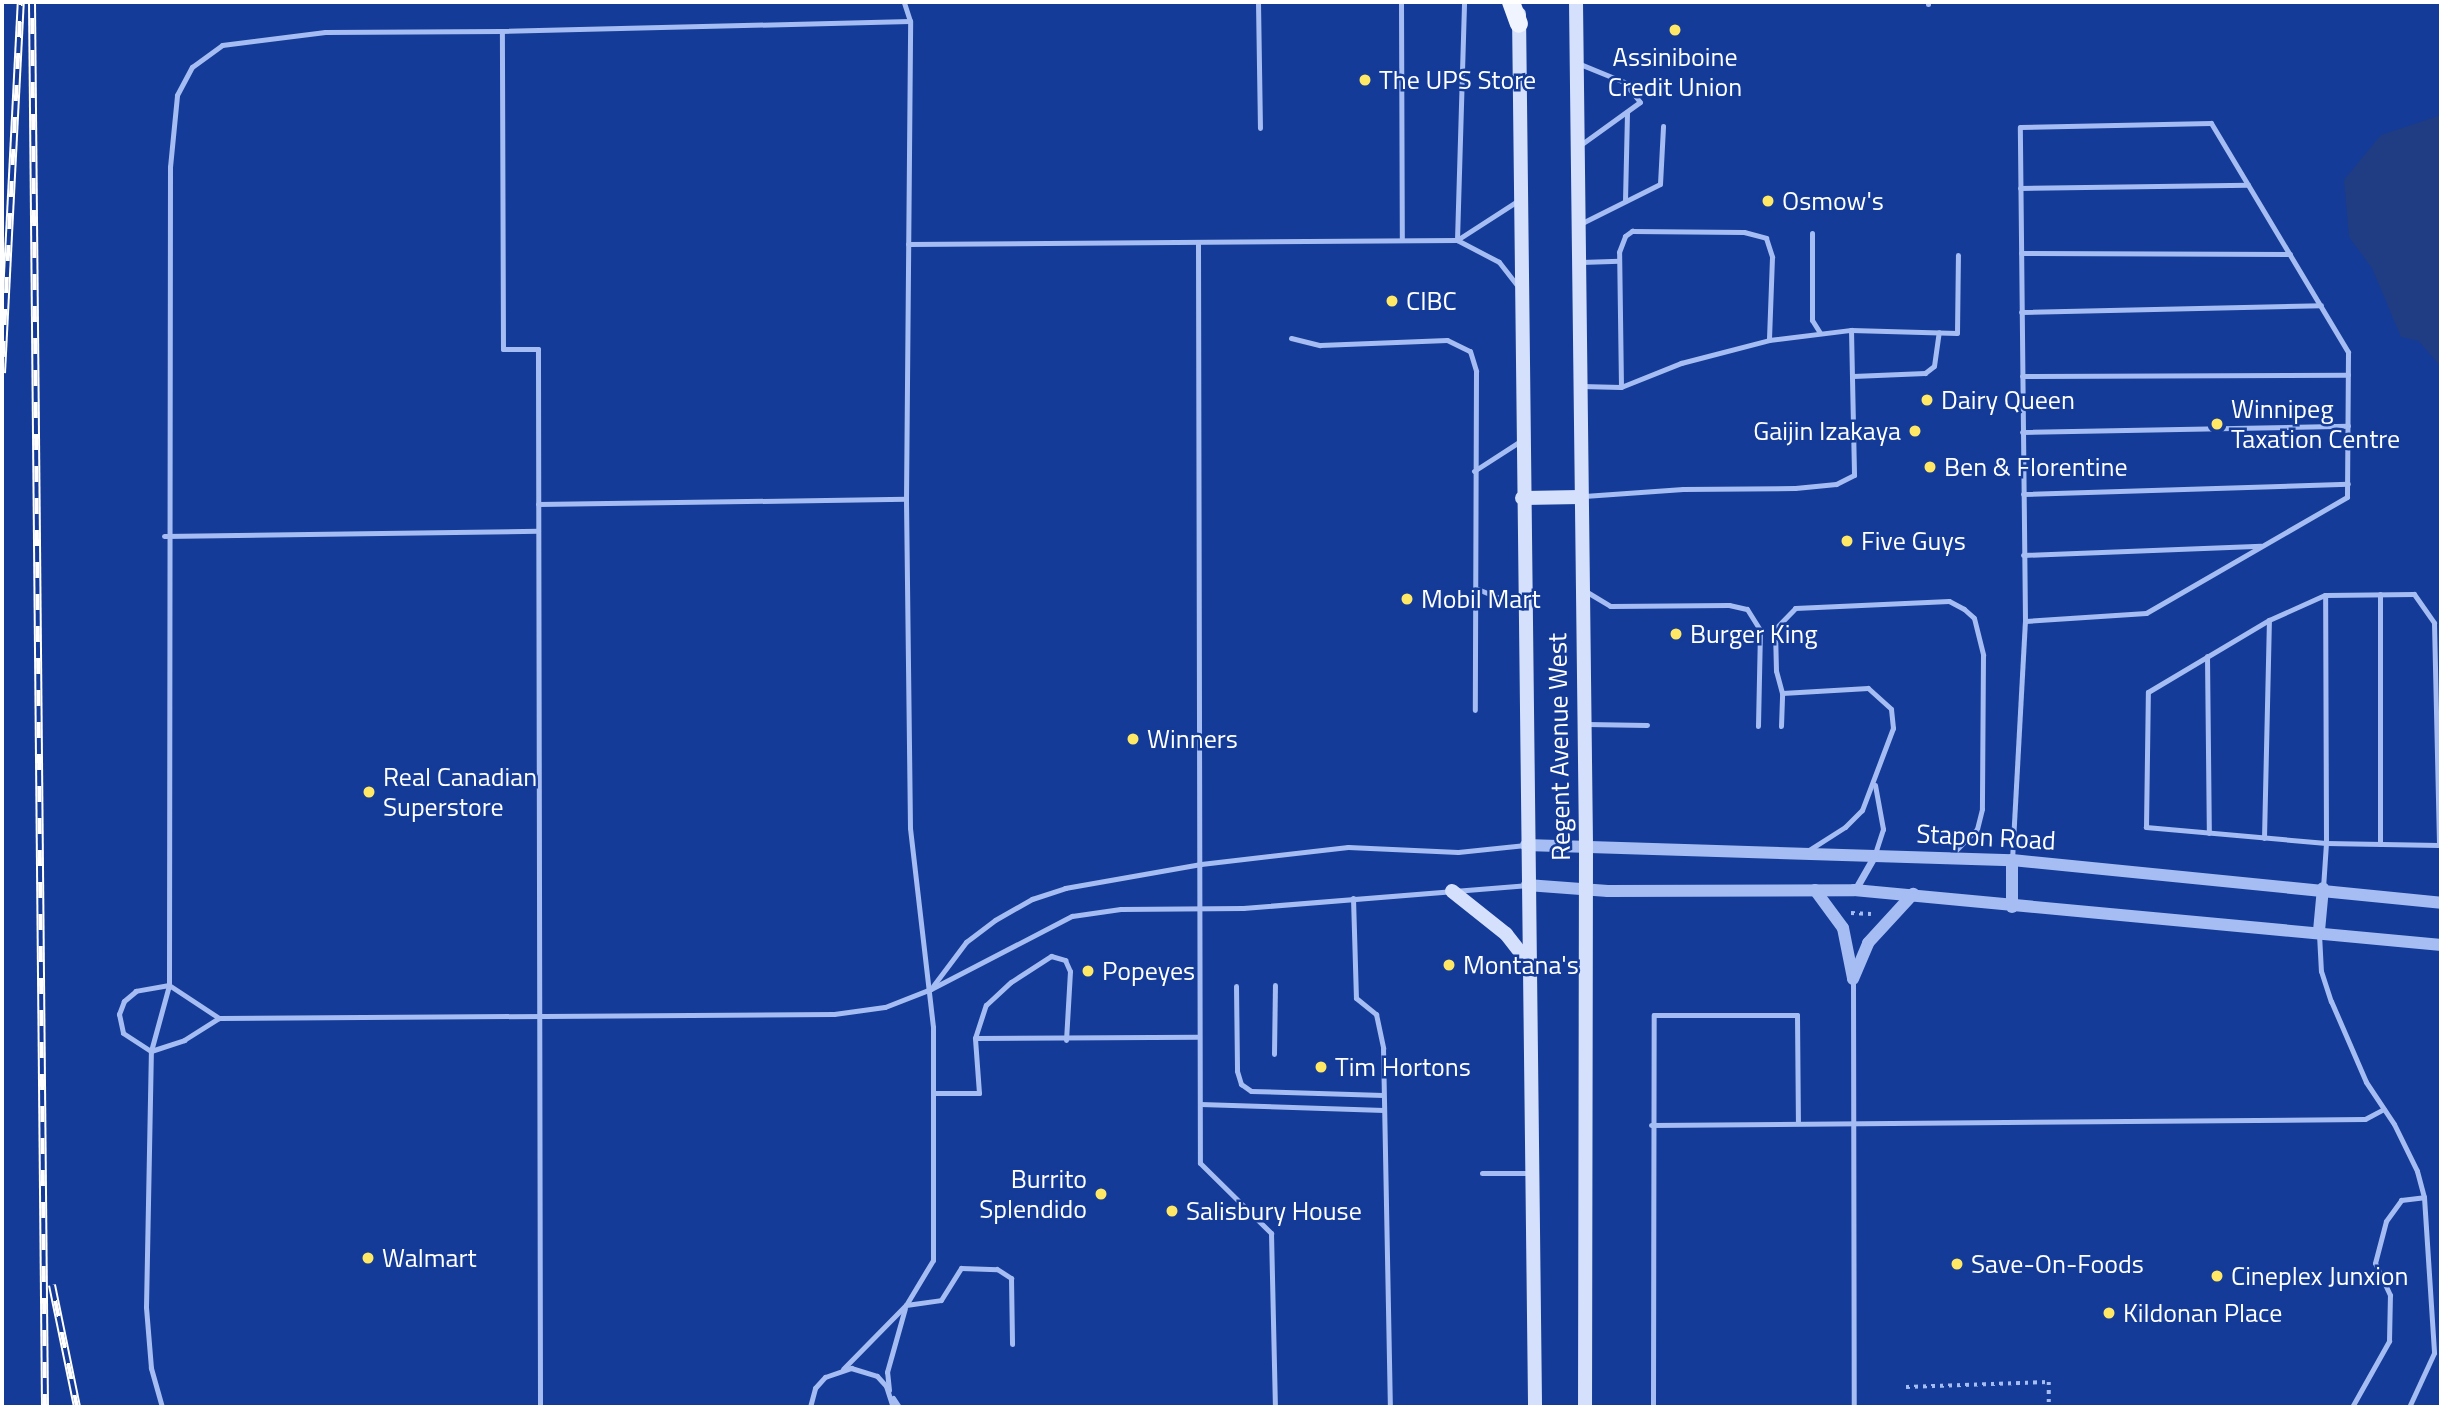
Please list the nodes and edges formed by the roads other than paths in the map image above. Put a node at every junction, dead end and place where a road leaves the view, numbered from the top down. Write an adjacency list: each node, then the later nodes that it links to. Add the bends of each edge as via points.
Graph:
1 (904, 2): 8 (lane)
2 (1258, 2): 14 (lane)
3 (1401, 2): 22 (lane)
4 (1464, 2): 23 (lane)
5 (1511, 2): 9 (main road)
6 (1519, 2): 9 (main road, Regent Avenue West)
7 (1576, 2): 11 (main road, Regent Avenue West)
8 (910, 21): 10 (lane); 24 (lane)
9 (1519, 24): 18 (main road, Regent Avenue West)
10 (502, 31): 53 (lane, via 503,349 538,349); 56 (lane, via 325,32 222,45 192,67 177,95 170,157)
11 (1577, 62): 12 (lane, via 1624,82 1640,102); 15 (main road, Regent Avenue West)
12 (1627, 112): 15 (lane); 19 (lane)
13 (1663, 127): 19 (lane, via 1660,184)
14 (1260, 128)
15 (1577, 148): 20 (main road, Regent Avenue West)
16 (2248, 185): 17 (lane); 17 (lane, via 2211,123 2197,123 2020,127); 27 (lane)
17 (2020, 188): 26 (lane)
18 (1520, 200): 23 (lane); 31 (main road, Regent Avenue West)
19 (1625, 201): 20 (lane)
20 (1577, 226): 30 (main road, Regent Avenue West)
21 (1812, 233): 36 (lane, via 1812,320)
22 (1402, 239): 23 (lane); 25 (lane)
23 (1457, 240): 31 (lane, via 1499,262)
24 (908, 244): 25 (lane); 52 (lane)
25 (1198, 244): 84 (lane)
26 (2021, 253): 27 (lane); 33 (lane)
27 (2290, 254): 32 (lane)
28 (1958, 255): 35 (lane, via 1957,333)
29 (1619, 261): 30 (lane); 38 (lane, via 1625,236 1632,231 1744,232 1766,238 1772,257); 43 (lane)
30 (1579, 262): 42 (main road, Regent Avenue West)
31 (1521, 289): 46 (main road, Regent Avenue West)
32 (2321, 305): 33 (lane); 39 (lane, via 2348,352)
33 (2021, 312): 41 (lane)
34 (1851, 330): 35 (lane); 36 (lane); 40 (lane)
35 (1939, 332): 40 (lane, via 1934,366 1925,373)
36 (1820, 333): 38 (lane)
37 (1291, 338): 47 (lane, via 1320,345 1462,344 1474,360)
38 (1769, 340): 43 (lane, via 1681,363)
39 (2348, 375): 41 (lane); 44 (lane)
40 (1853, 376): 50 (lane, via 1854,475 1836,484)
41 (2022, 376): 45 (lane)
42 (1581, 386): 43 (lane); 50 (main road, Regent Avenue West)
43 (1621, 387)
44 (2348, 426): 45 (lane); 48 (lane)
45 (2022, 432): 49 (lane)
46 (1522, 440): 47 (lane); 51 (main road, Regent Avenue West)
47 (1474, 471): 60 (lane)
48 (2348, 484): 49 (lane); 57 (lane, via 2347,497)
49 (2023, 494): 58 (lane)
50 (1580, 497): 51 (main road); 59 (main road, Regent Avenue West)
51 (1522, 498): 63 (main road, Regent Avenue West)
52 (906, 499): 53 (lane); 103 (lane, via 910,828)
53 (538, 504): 54 (lane)
54 (538, 531): 56 (lane); 104 (lane)
55 (164, 536): 56 (lane)
56 (173, 536): 100 (lane)
57 (2264, 546): 58 (lane); 65 (lane, via 2146,612)
58 (2023, 555): 65 (lane)
59 (1581, 586): 69 (main road, Regent Avenue West); 71 (lane, via 1610,606 1729,605 1748,610 1760,630)
60 (1475, 588): 63 (lane); 68 (lane)
61 (2380, 594): 62 (lane); 77 (lane); 77 (lane, via 2414,594 2434,624 2439,845)
62 (2325, 595): 64 (lane); 76 (lane)
63 (1525, 609): 78 (main road, Regent Avenue West)
64 (2269, 620): 66 (lane); 75 (lane)
65 (2025, 621): 83 (lane)
66 (2207, 656): 74 (lane); 74 (lane, via 2148,692 2146,827)
67 (1782, 693): 72 (lane); 73 (lane, via 1868,688 1884,698 1891,709 1893,728); 82 (lane, via 1776,671 1776,629 1795,608 1949,601 1974,618 1983,654 1982,809 1977,829)
68 (1475, 710)
69 (1584, 724): 70 (lane); 79 (main road, Regent Avenue West)
70 (1647, 725)
71 (1758, 726)
72 (1781, 726)
73 (1875, 785): 80 (lane, via 1862,810 1845,827); 81 (lane, via 1883,829)
74 (2208, 833): 75 (lane)
75 (2264, 838): 76 (lane)
76 (2326, 843): 77 (lane); 86 (lane)
77 (2380, 844)
78 (1526, 845): 79 (street, Stapon Road); 84 (lane, via 1458,852 1348,847); 85 (main road, Regent Avenue West)
79 (1586, 847): 80 (street, Stapon Road); 87 (main road, Regent Avenue West)
80 (1805, 852): 81 (street, Stapon Road)
81 (1875, 854): 82 (street, Stapon Road); 89 (street)
82 (1949, 857): 83 (street, Stapon Road)
83 (2012, 860): 86 (street, Stapon Road); 95 (street)
84 (1201, 864): 94 (lane); 103 (lane, via 1065,888 1032,899 967,942)
85 (1527, 886): 87 (street); 90 (lane); 98 (main road, Regent Avenue West)
86 (2323, 888): 93 (street, Stapon Road); 96 (street)
87 (1585, 890): 88 (street); 135 (main road, Regent Avenue West)
88 (1815, 890): 89 (street); 99 (street, via 1843,928)
89 (1854, 890): 91 (street)
90 (1452, 891): 92 (lane); 98 (main road, via 1506,934)
91 (1913, 894): 95 (street); 99 (street, via 1868,943)
92 (1353, 898): 94 (lane, via 1244,908); 112 (lane, via 1356,998 1376,1014 1383,1048)
93 (2441, 903)
94 (1198, 905): 103 (lane, via 1072,916); 106 (lane)
95 (2012, 907): 96 (street)
96 (2319, 931): 97 (street); 114 (lane, via 2322,971 2331,1001 2366,1082)
97 (2441, 945)
98 (1528, 962): 120 (main road, Regent Avenue West)
99 (1853, 979): 116 (lane)
100 (170, 985): 105 (lane); 109 (lane); 109 (lane, via 136,991 124,1001 119,1014 123,1033)
101 (1275, 985): 110 (lane)
102 (1236, 986): 112 (lane, via 1241,1084 1251,1091)
103 (931, 989): 104 (lane, via 885,1007 834,1014); 111 (lane)
104 (539, 1017): 105 (lane); 128 (lane)
105 (219, 1018): 109 (lane, via 184,1040)
106 (1197, 1037): 108 (lane); 113 (lane)
107 (975, 1038): 108 (lane); 108 (lane, via 986,1005 1041,960 1058,957 1070,971); 111 (lane, via 979,1093)
108 (1066, 1040)
109 (151, 1051): 127 (lane, via 146,1307 151,1368)
110 (1274, 1054)
111 (933, 1093): 122 (lane, via 933,1260)
112 (1383, 1095): 115 (lane)
113 (1200, 1104): 115 (lane); 132 (lane, via 1200,1163 1271,1233)
114 (2384, 1108): 116 (lane, via 2365,1119); 121 (lane, via 2417,1171)
115 (1384, 1110): 133 (lane)
116 (1853, 1122): 117 (lane); 137 (lane)
117 (1798, 1123): 118 (lane); 118 (lane, via 1797,1015 1654,1015)
118 (1651, 1125): 136 (lane)
119 (1482, 1173): 120 (lane)
120 (1532, 1173): 134 (main road, Regent Avenue West)
121 (2424, 1197): 124 (lane); 138 (lane, via 2401,1200 2386,1221 2375,1263 2390,1295 2389,1341)
122 (906, 1305): 123 (lane, via 941,1300 961,1268 997,1269 1011,1278); 125 (lane); 126 (lane, via 887,1371)
123 (1012, 1344)
124 (2438, 1354): 139 (lane)
125 (843, 1369): 126 (lane, via 865,1370); 129 (lane, via 825,1377)
126 (889, 1393): 130 (lane); 131 (lane)
127 (162, 1407)
128 (540, 1407)
129 (810, 1407)
130 (893, 1407)
131 (899, 1407)
132 (1275, 1407)
133 (1390, 1407)
134 (1535, 1407)
135 (1585, 1407)
136 (1653, 1407)
137 (1854, 1407)
138 (2352, 1407)
139 (2409, 1407)

